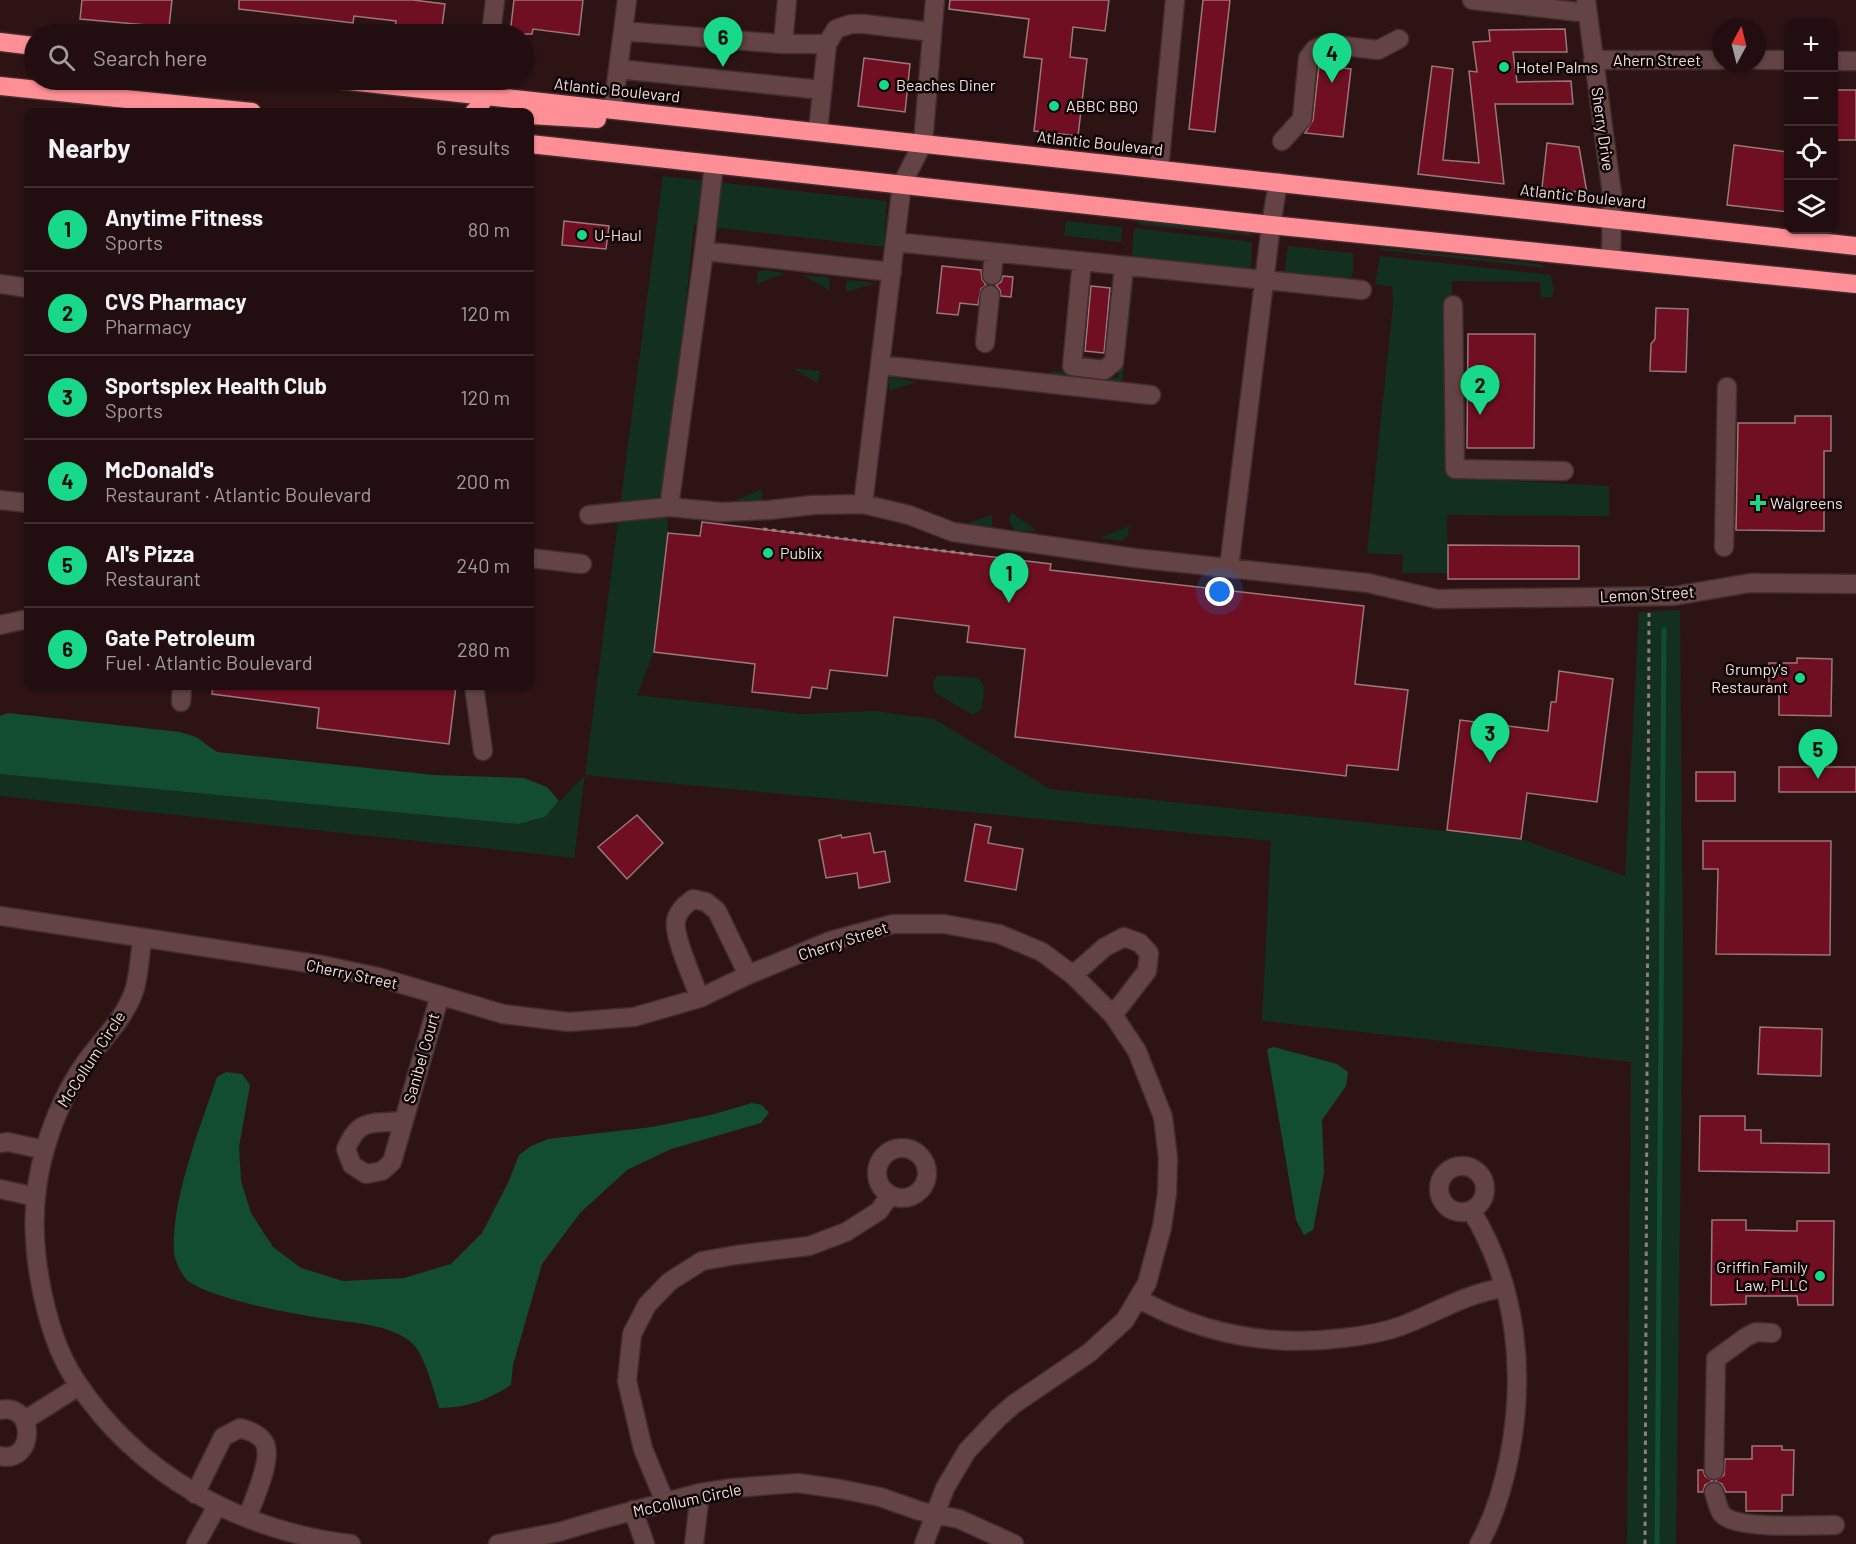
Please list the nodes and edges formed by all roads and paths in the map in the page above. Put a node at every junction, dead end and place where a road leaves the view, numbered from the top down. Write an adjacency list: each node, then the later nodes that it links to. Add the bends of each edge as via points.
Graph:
1 (495, 0): 8 (street)
2 (627, 0): 9 (street)
3 (787, 0): 13 (street)
4 (935, 0): 10 (street)
5 (1175, 0): 38 (street)
6 (1472, 0): 7 (street)
7 (1587, 6): 16 (street, Sherry Drive)
8 (492, 24)
9 (623, 31): 13 (street); 22 (street)
10 (932, 32): 14 (street, via 851,24 836,29); 35 (street)
11 (1400, 39): 34 (street, via 1378,50 1327,44 1315,49 1308,58 1302,118)
12 (0, 42): 15 (highway)
13 (783, 44): 14 (street)
14 (827, 44): 28 (street)
15 (24, 45)
16 (1593, 60): 17 (street, Ahern Street); 41 (street, Sherry Drive)
17 (1712, 60)
18 (1766, 60): 19 (street)
19 (1784, 60)
20 (1838, 61): 21 (street)
21 (1856, 61)
22 (618, 69): 28 (street); 31 (street)
23 (0, 86): 24 (highway)
24 (24, 89)
25 (34, 90): 29 (highway)
26 (485, 90): 30 (highway)
27 (503, 90): 31 (highway, Atlantic Boulevard)
28 (822, 90): 33 (street)
29 (189, 108)
30 (479, 108)
31 (613, 110): 32 (highway, via 602,120); 33 (highway, Atlantic Boulevard)
32 (534, 115)
33 (818, 131): 35 (highway, Atlantic Boulevard)
34 (1282, 141)
35 (922, 143): 38 (highway, Atlantic Boulevard); 40 (street)
36 (534, 144): 37 (highway)
37 (714, 164): 40 (highway); 45 (street)
38 (1159, 169): 39 (highway, Atlantic Boulevard)
39 (1278, 182): 41 (highway, Atlantic Boulevard); 42 (street)
40 (902, 184): 42 (highway); 43 (street)
41 (1613, 218): 44 (highway, Atlantic Boulevard); 47 (street, Sherry Drive)
42 (1271, 225): 47 (highway); 52 (street)
43 (895, 242): 46 (street); 50 (street)
44 (1856, 246)
45 (704, 251): 50 (street); 67 (street)
46 (994, 252): 48 (street); 51 (street)
47 (1611, 259): 54 (highway)
48 (1082, 261): 49 (street); 49 (street, via 1072,366 1104,370 1114,362)
49 (1124, 266): 52 (street)
50 (891, 272): 60 (street)
51 (992, 275)
52 (1264, 280): 56 (street); 72 (street)
53 (0, 284): 55 (street)
54 (1856, 284)
55 (24, 287)
56 (1362, 290)
57 (990, 295): 59 (street)
58 (1454, 305): 63 (street, via 1455,469)
59 (986, 343)
60 (880, 365): 62 (street); 66 (street)
61 (1727, 387): 69 (street)
62 (1151, 395)
63 (1564, 471)
64 (0, 500): 65 (street)
65 (24, 503)
66 (863, 504): 67 (street, Lemon Street, via 721,512); 72 (street, Lemon Street, via 909,515 953,532)
67 (669, 507): 68 (street, Lemon Street)
68 (589, 514)
69 (1724, 547)
70 (534, 558): 71 (street)
71 (582, 564)
72 (1229, 568): 74 (street, Lemon Street, via 1368,583 1437,599)
73 (1856, 584): 74 (street, Lemon Street, via 1750,584)
74 (1649, 596): 118 (path)
75 (24, 620): 76 (street)
76 (0, 625)
77 (475, 690): 78 (street)
78 (483, 751)
79 (0, 916): 80 (street, Cherry Street)
80 (142, 939): 83 (street, Cherry Street, via 321,965); 88 (street, McCollum Circle, via 134,989 114,1028 85,1063 60,1103)
81 (748, 975): 82 (street, Cherry Street, via 830,941 893,924 944,924 999,934 1042,952); 84 (street, Cherry Street); 84 (street, via 717,911 706,902 693,899 676,921 678,938)
82 (1073, 975): 85 (street, Cherry Street); 85 (street, via 1105,947 1124,937 1140,943 1149,953 1147,971)
83 (440, 996): 84 (street, Cherry Street, via 503,1014 569,1022 634,1017); 86 (street, Sanibel Court)
84 (700, 998)
85 (1113, 1015): 94 (street, Cherry Street, via 1137,1051 1163,1117 1168,1158 1162,1227)
86 (403, 1121)
87 (0, 1143): 88 (street)
88 (45, 1150): 91 (street, McCollum Circle)
89 (0, 1190): 91 (street)
90 (890, 1195): 104 (street, via 879,1211 854,1227 809,1246 702,1261 669,1282 647,1305 632,1334 627,1381 643,1449)
91 (36, 1197): 96 (street, McCollum Circle, via 37,1259 47,1314)
92 (1471, 1210): 93 (street, via 1497,1262)
93 (1504, 1288): 94 (street, via 1467,1297 1399,1327 1323,1340 1273,1341 1224,1333 1164,1313); 117 (street, via 1515,1330 1515,1426 1504,1482)
94 (1139, 1299): 107 (street, Cherry Street, via 1125,1320 1089,1353 1014,1404 967,1450)
95 (1772, 1333): 100 (street, via 1746,1336 1716,1359)
96 (80, 1386): 98 (street); 103 (street, McCollum Circle, via 123,1440 168,1478)
97 (0, 1410): 98 (street, via 14,1411)
98 (25, 1420): 99 (street, via 26,1444 15,1454)
99 (0, 1456)
100 (1714, 1470)
101 (1714, 1492): 109 (street, via 1721,1513 1732,1521)
102 (700, 1493): 104 (street, McCollum Circle); 107 (street, McCollum Circle, via 798,1484 880,1497); 114 (street)
103 (195, 1494): 105 (street, McCollum Circle); 108 (street, via 223,1437 240,1428 251,1431 263,1440 267,1451)
104 (665, 1502): 106 (street, McCollum Circle)
105 (217, 1506): 108 (street, McCollum Circle); 110 (street)
106 (633, 1510): 112 (street, McCollum Circle, via 559,1532); 113 (street)
107 (934, 1514): 115 (street, Cherry Street); 116 (street, McCollum Circle, via 973,1524)
108 (246, 1518): 111 (street, McCollum Circle, via 301,1537)
109 (1836, 1525)
110 (196, 1544)
111 (351, 1544)
112 (498, 1544)
113 (645, 1544)
114 (693, 1544)
115 (924, 1544)
116 (1014, 1544)
117 (1479, 1544)
118 (1645, 1544)

